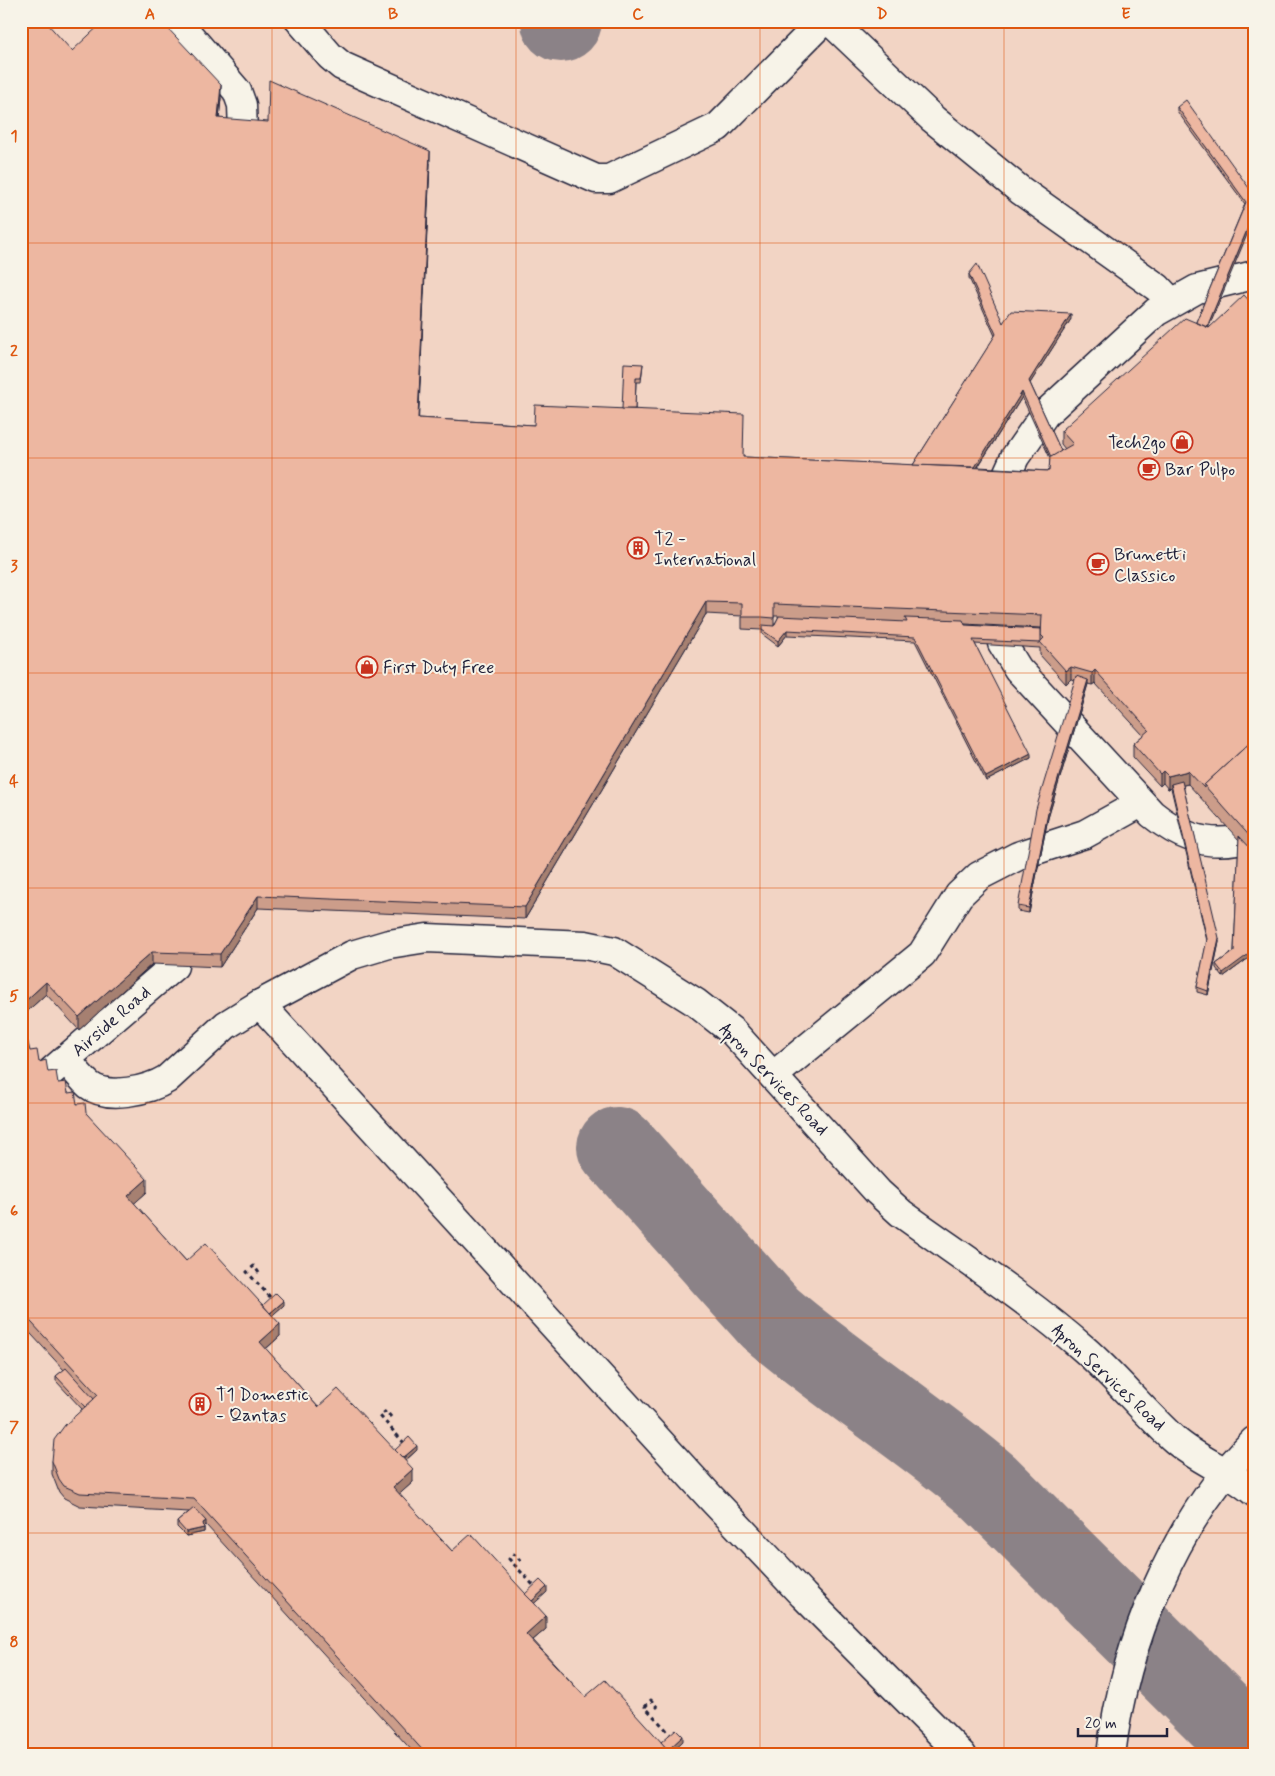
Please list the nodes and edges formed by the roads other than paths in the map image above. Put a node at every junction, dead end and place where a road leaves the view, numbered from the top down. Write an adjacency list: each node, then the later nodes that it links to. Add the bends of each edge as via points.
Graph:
1 (177, 21): 5 (lane, via 238,91)
2 (300, 21): 3 (lane, via 342,66 596,178 609,179 718,127)
3 (823, 21)
4 (830, 21): 7 (lane, via 933,119 1020,190 1158,288)
5 (244, 132)
6 (1254, 275): 7 (lane, via 1197,289)
7 (1171, 302): 8 (lane, via 1140,326 1045,414 1016,457)
8 (1006, 479)
9 (1000, 626): 10 (lane, via 1002,643 1018,669)
10 (1141, 803): 11 (lane, via 1168,828 1188,838 1210,842); 15 (lane, via 1086,834 1018,856 979,876 959,895 922,954)
11 (1237, 840)
12 (174, 966): 14 (lane, Airside Road)
13 (260, 1004): 14 (lane, Apron Services Road, via 226,1025 156,1086 102,1091); 15 (lane, Apron Services Road, via 352,955 389,944 427,938 585,945 614,951 695,1002 733,1032); 19 (lane, via 711,1498)
14 (56, 1067)
15 (773, 1076): 17 (lane, Apron Services Road, via 901,1213 1052,1323 1084,1349 1175,1440)
16 (1254, 1441): 17 (lane)
17 (1226, 1472): 18 (lane, Apron Services Road); 20 (lane, via 1160,1580 1135,1645 1120,1698)
18 (1254, 1492)
19 (962, 1755)
20 (1111, 1755)

